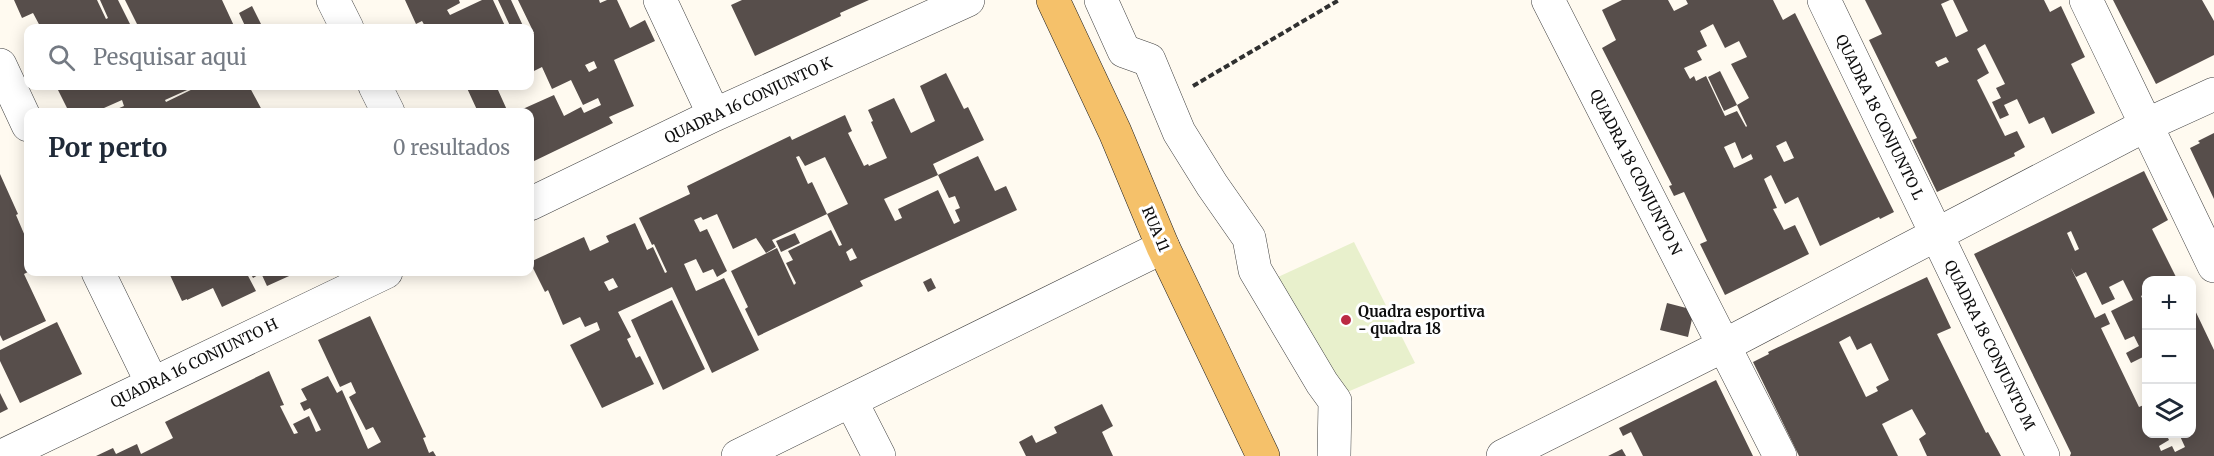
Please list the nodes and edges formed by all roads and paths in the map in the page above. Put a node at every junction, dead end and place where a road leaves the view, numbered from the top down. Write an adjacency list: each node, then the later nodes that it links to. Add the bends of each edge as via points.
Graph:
1 (333, 0): 10 (street)
2 (660, 0): 16 (street)
3 (968, 0): 16 (street, QUADRA 16 CONJUNTO K)
4 (1053, 0): 21 (main road, RUA 11)
5 (1101, 0): 14 (street, via 1124,51 1149,60)
6 (1339, 0): 14 (path)
7 (1548, 0): 25 (street, QUADRA 18 CONJUNTO N)
8 (1824, 0): 20 (street, QUADRA 18 CONJUNTO L)
9 (2086, 0): 18 (street)
10 (344, 24)
11 (0, 65): 17 (street)
12 (377, 90): 15 (street)
13 (2214, 94): 18 (street)
14 (1166, 102): 33 (street, via 1179,132 1249,238 1255,270 1335,401)
15 (386, 108)
16 (714, 115): 19 (street, QUADRA 16 CONJUNTO K)
17 (24, 116)
18 (2146, 125): 20 (street); 22 (street)
19 (534, 202)
20 (1936, 234): 25 (street); 35 (street, QUADRA 18 CONJUNTO M)
21 (1163, 247): 27 (street); 32 (main road, RUA 11)
22 (2214, 266)
23 (100, 276): 26 (street)
24 (378, 276): 26 (street, QUADRA 16 CONJUNTO H)
25 (1725, 345): 28 (street); 34 (street, QUADRA 18 CONJUNTO N)
26 (152, 383): 29 (street, QUADRA 16 CONJUNTO H)
27 (851, 401): 30 (street); 31 (street)
28 (1507, 455)
29 (2, 456)
30 (738, 456)
31 (879, 456)
32 (1263, 456)
33 (1334, 456)
34 (1780, 456)
35 (2043, 456)

